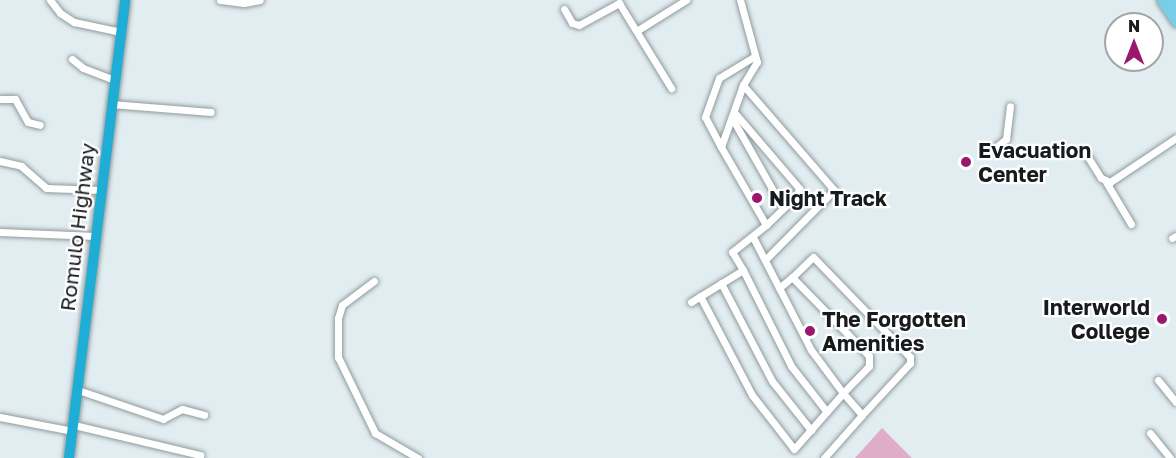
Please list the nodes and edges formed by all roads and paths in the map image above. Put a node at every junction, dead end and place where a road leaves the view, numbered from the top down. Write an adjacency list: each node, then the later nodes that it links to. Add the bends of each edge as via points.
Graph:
1 (50, 0): 14 (street, via 74,22)
2 (125, 0): 14 (highway, Romulo Highway)
3 (220, 0): 4 (street)
4 (260, 0)
5 (686, 0): 13 (street)
6 (740, 0): 15 (street)
7 (1161, 0): 12 (main road)
8 (1170, 0): 11 (main road)
9 (618, 1): 10 (street, via 579,25 572,22); 13 (street)
10 (564, 9)
11 (1176, 9)
12 (1176, 22)
13 (638, 30): 21 (street)
14 (121, 33): 19 (highway, Romulo Highway)
15 (756, 56): 17 (street); 18 (street, via 756,64)
16 (72, 58): 19 (street, via 83,68)
17 (742, 66): 18 (street); 29 (street, via 720,76 705,115)
18 (747, 77): 20 (street)
19 (114, 80): 23 (highway, Romulo Highway)
20 (743, 85): 26 (street); 41 (street, via 834,190)
21 (671, 88)
22 (0, 99): 27 (street, via 15,99 28,122)
23 (111, 104): 25 (street); 34 (highway, Romulo Highway)
24 (1010, 106): 30 (street, via 1006,139)
25 (211, 112)
26 (733, 116): 29 (street); 35 (street); 35 (street, via 799,188)
27 (40, 125)
28 (1176, 138): 33 (street)
29 (721, 147): 37 (street)
30 (994, 149)
31 (1086, 154): 33 (street)
32 (0, 161): 34 (street, via 21,166 46,188)
33 (1106, 182): 36 (street)
34 (101, 190): 39 (highway, Romulo Highway)
35 (783, 208): 37 (street)
36 (1131, 224)
37 (766, 225): 40 (street)
38 (0, 231): 39 (street)
39 (95, 236): 50 (highway, Romulo Highway)
40 (753, 237): 41 (street); 42 (street, via 732,252)
41 (765, 260): 46 (street)
42 (743, 270): 45 (street); 53 (street, via 791,366)
43 (792, 277): 46 (street); 51 (street, via 870,359 869,366); 55 (street, via 813,257 910,357 910,363)
44 (374, 281): 64 (street, via 342,305 338,357 375,433)
45 (722, 283): 47 (street); 58 (street, via 772,381)
46 (779, 288): 51 (street, via 811,350)
47 (700, 296): 48 (street); 60 (street, via 752,395)
48 (691, 302)
49 (1158, 380): 52 (street)
50 (78, 390): 54 (street, via 163,419 180,410); 57 (highway, Romulo Highway)
51 (843, 393): 53 (street); 55 (street)
52 (1176, 402)
53 (827, 412): 58 (street)
54 (204, 415)
55 (862, 415): 65 (street)
56 (0, 417): 57 (street)
57 (73, 428): 61 (street); 63 (highway, Romulo Highway)
58 (811, 430): 60 (street)
59 (1150, 433): 66 (street)
60 (794, 448): 62 (street)
61 (200, 455)
62 (788, 455)
63 (69, 458)
64 (418, 458)
65 (824, 458)
66 (1170, 458)

